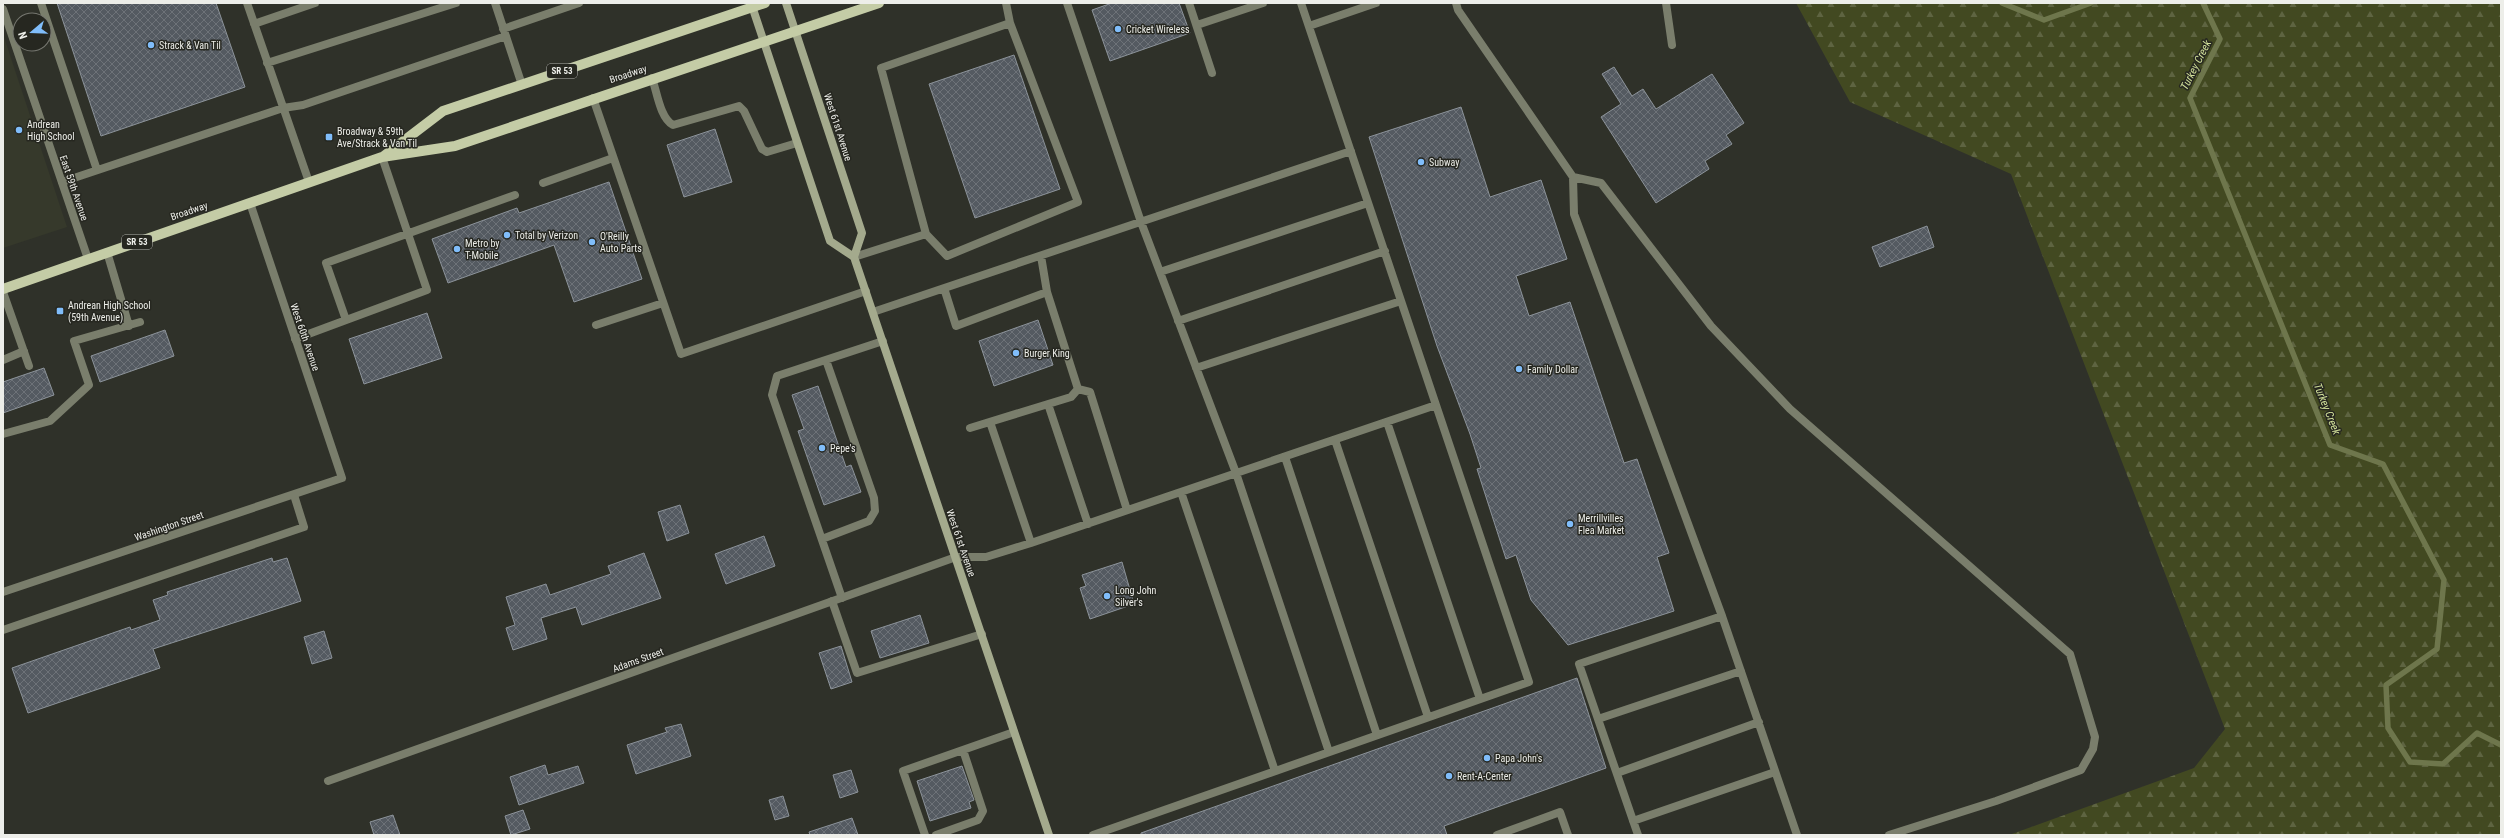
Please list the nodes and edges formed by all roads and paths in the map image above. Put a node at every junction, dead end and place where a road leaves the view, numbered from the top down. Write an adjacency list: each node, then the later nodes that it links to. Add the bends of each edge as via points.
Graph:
1 (41, 3): 38 (street)
2 (246, 3): 21 (street)
3 (315, 3): 21 (street)
4 (456, 3): 28 (street)
5 (495, 3): 25 (street)
6 (579, 3): 25 (street)
7 (765, 3): 18 (main road, Broadway / SR 53)
8 (786, 3): 24 (main road, West 61st Avenue)
9 (879, 3): 24 (main road, Broadway / SR 53)
10 (1006, 3): 20 (street)
11 (1068, 3): 46 (street)
12 (1189, 3): 22 (street)
13 (1263, 3): 22 (street)
14 (1301, 3): 23 (street)
15 (1376, 3): 23 (street)
16 (1456, 3): 39 (street, via 1458,10)
17 (1666, 3): 27 (street)
18 (752, 5): 26 (main road); 31 (main road, Broadway / SR 53)
19 (3, 9): 40 (street, East 59th Avenue)
20 (1010, 23): 48 (street, via 881,68); 48 (street, via 1078,202 947,256)
21 (254, 24): 28 (street)
22 (1196, 25): 29 (street)
23 (1309, 26): 35 (street)
24 (795, 31): 26 (main road, Broadway / SR 53); 52 (main road, West 61st Avenue, via 862,233)
25 (504, 32): 31 (street); 33 (street, via 303,105)
26 (764, 41): 30 (main road, Broadway / SR 53); 34 (main road)
27 (1672, 45)
28 (267, 63): 33 (street)
29 (1212, 73)
30 (652, 78): 32 (main road, Broadway / SR 53); 34 (street, via 667,122 673,125 738,106 744,111 762,149 767,152)
31 (522, 85): 36 (main road, Broadway / SR 53, via 444,111)
32 (593, 98): 36 (main road, Broadway / SR 53, via 455,146); 37 (street)
33 (283, 108): 38 (street); 41 (street)
34 (797, 143): 52 (main road, via 830,241)
35 (1351, 151): 44 (street); 46 (street)
36 (382, 157): 41 (main road, Broadway / SR 53); 47 (street)
37 (613, 158): 42 (street); 61 (street)
38 (97, 170): 40 (street)
39 (1573, 177): 96 (street, via 1574,214); 121 (street, via 1601,183 1710,326 1790,409 2070,654 2095,737 2093,749 2081,770 1996,801)
40 (62, 182): 53 (street, East 59th Avenue)
41 (309, 182): 45 (main road, Broadway / SR 53)
42 (542, 183)
43 (515, 195): 47 (street)
44 (1368, 202): 49 (street); 54 (street)
45 (250, 203): 50 (main road, Broadway / SR 53); 68 (street, West 60th Avenue)
46 (1141, 222): 51 (street); 54 (street)
47 (408, 234): 63 (street, via 427,290); 63 (street, via 326,263)
48 (926, 234): 52 (street)
49 (1385, 251): 60 (street); 64 (street)
50 (107, 252): 53 (main road, Broadway / SR 53); 67 (street)
51 (1041, 256): 55 (street); 59 (street)
52 (854, 257): 57 (main road, West 61st Avenue)
53 (88, 259): 56 (main road, Broadway / SR 53)
54 (1160, 272): 64 (street)
55 (944, 288): 59 (street, via 956,326); 62 (street)
56 (3, 289)
57 (866, 291): 61 (street, via 681,354); 62 (main road, West 61st Avenue)
58 (3, 292): 70 (street)
59 (1047, 292): 75 (street)
60 (1401, 301): 74 (street); 77 (street)
61 (663, 303): 66 (street)
62 (873, 312): 69 (main road, West 61st Avenue)
63 (346, 320): 68 (street)
64 (1178, 321): 74 (street)
65 (140, 322): 67 (street)
66 (596, 325)
67 (128, 326): 81 (street, via 74,341 89,385 50,421)
68 (295, 339): 85 (street, West 60th Avenue)
69 (882, 341): 72 (street); 92 (main road, West 61st Avenue)
70 (24, 351): 71 (street); 73 (street)
71 (3, 360)
72 (826, 360): 90 (street, via 874,498 875,511 869,521); 90 (street, via 777,376 772,395)
73 (29, 366)
74 (1196, 368): 84 (street)
75 (1078, 389): 76 (street, via 1071,397); 88 (street, via 1090,392)
76 (1048, 404): 78 (street); 89 (street)
77 (1436, 405): 79 (street, Adams Street); 100 (street, via 1530,682)
78 (990, 422): 80 (street); 91 (street)
79 (1387, 422): 82 (street, Adams Street); 100 (street)
80 (970, 428)
81 (3, 434)
82 (1335, 440): 83 (street, Adams Street); 101 (street)
83 (1285, 456): 84 (street, Adams Street); 105 (street)
84 (1236, 473): 86 (street, Adams Street); 107 (street)
85 (342, 478): 87 (street, Washington Street)
86 (1181, 492): 88 (street, Adams Street); 108 (street)
87 (294, 495): 93 (street, Washington Street); 97 (street, via 304,527)
88 (1127, 510): 89 (street, Adams Street)
89 (1088, 524): 91 (street, Adams Street)
90 (822, 539): 94 (street)
91 (1031, 543): 92 (street, Adams Street, via 986,557)
92 (956, 557): 94 (street, Adams Street); 98 (main road, West 61st Avenue)
93 (3, 592)
94 (842, 598): 95 (street, Adams Street)
95 (832, 601): 98 (street, via 857,673); 111 (street, Adams Street)
96 (1722, 616): 99 (street); 102 (street, via 1579,664)
97 (3, 630)
98 (982, 634): 104 (main road, West 61st Avenue)
99 (1741, 671): 102 (street); 103 (street)
100 (1480, 699): 101 (street)
101 (1428, 717): 105 (street)
102 (1598, 720): 110 (street)
103 (1758, 722): 109 (street); 110 (street)
104 (1014, 732): 106 (street); 115 (main road, West 61st Avenue)
105 (1377, 735): 107 (street)
106 (963, 750): 113 (street, via 903,771); 114 (street, via 984,811 978,820)
107 (1329, 752): 108 (street)
108 (1275, 771): 116 (street)
109 (1776, 772): 112 (street); 120 (street)
110 (1617, 773): 112 (street)
111 (328, 781)
112 (1633, 821): 119 (street)
113 (925, 835)
114 (936, 835)
115 (1049, 835)
116 (1093, 835)
117 (1497, 835): 118 (street, via 1560,812)
118 (1568, 835)
119 (1638, 835)
120 (1797, 835)
121 (1889, 835)

